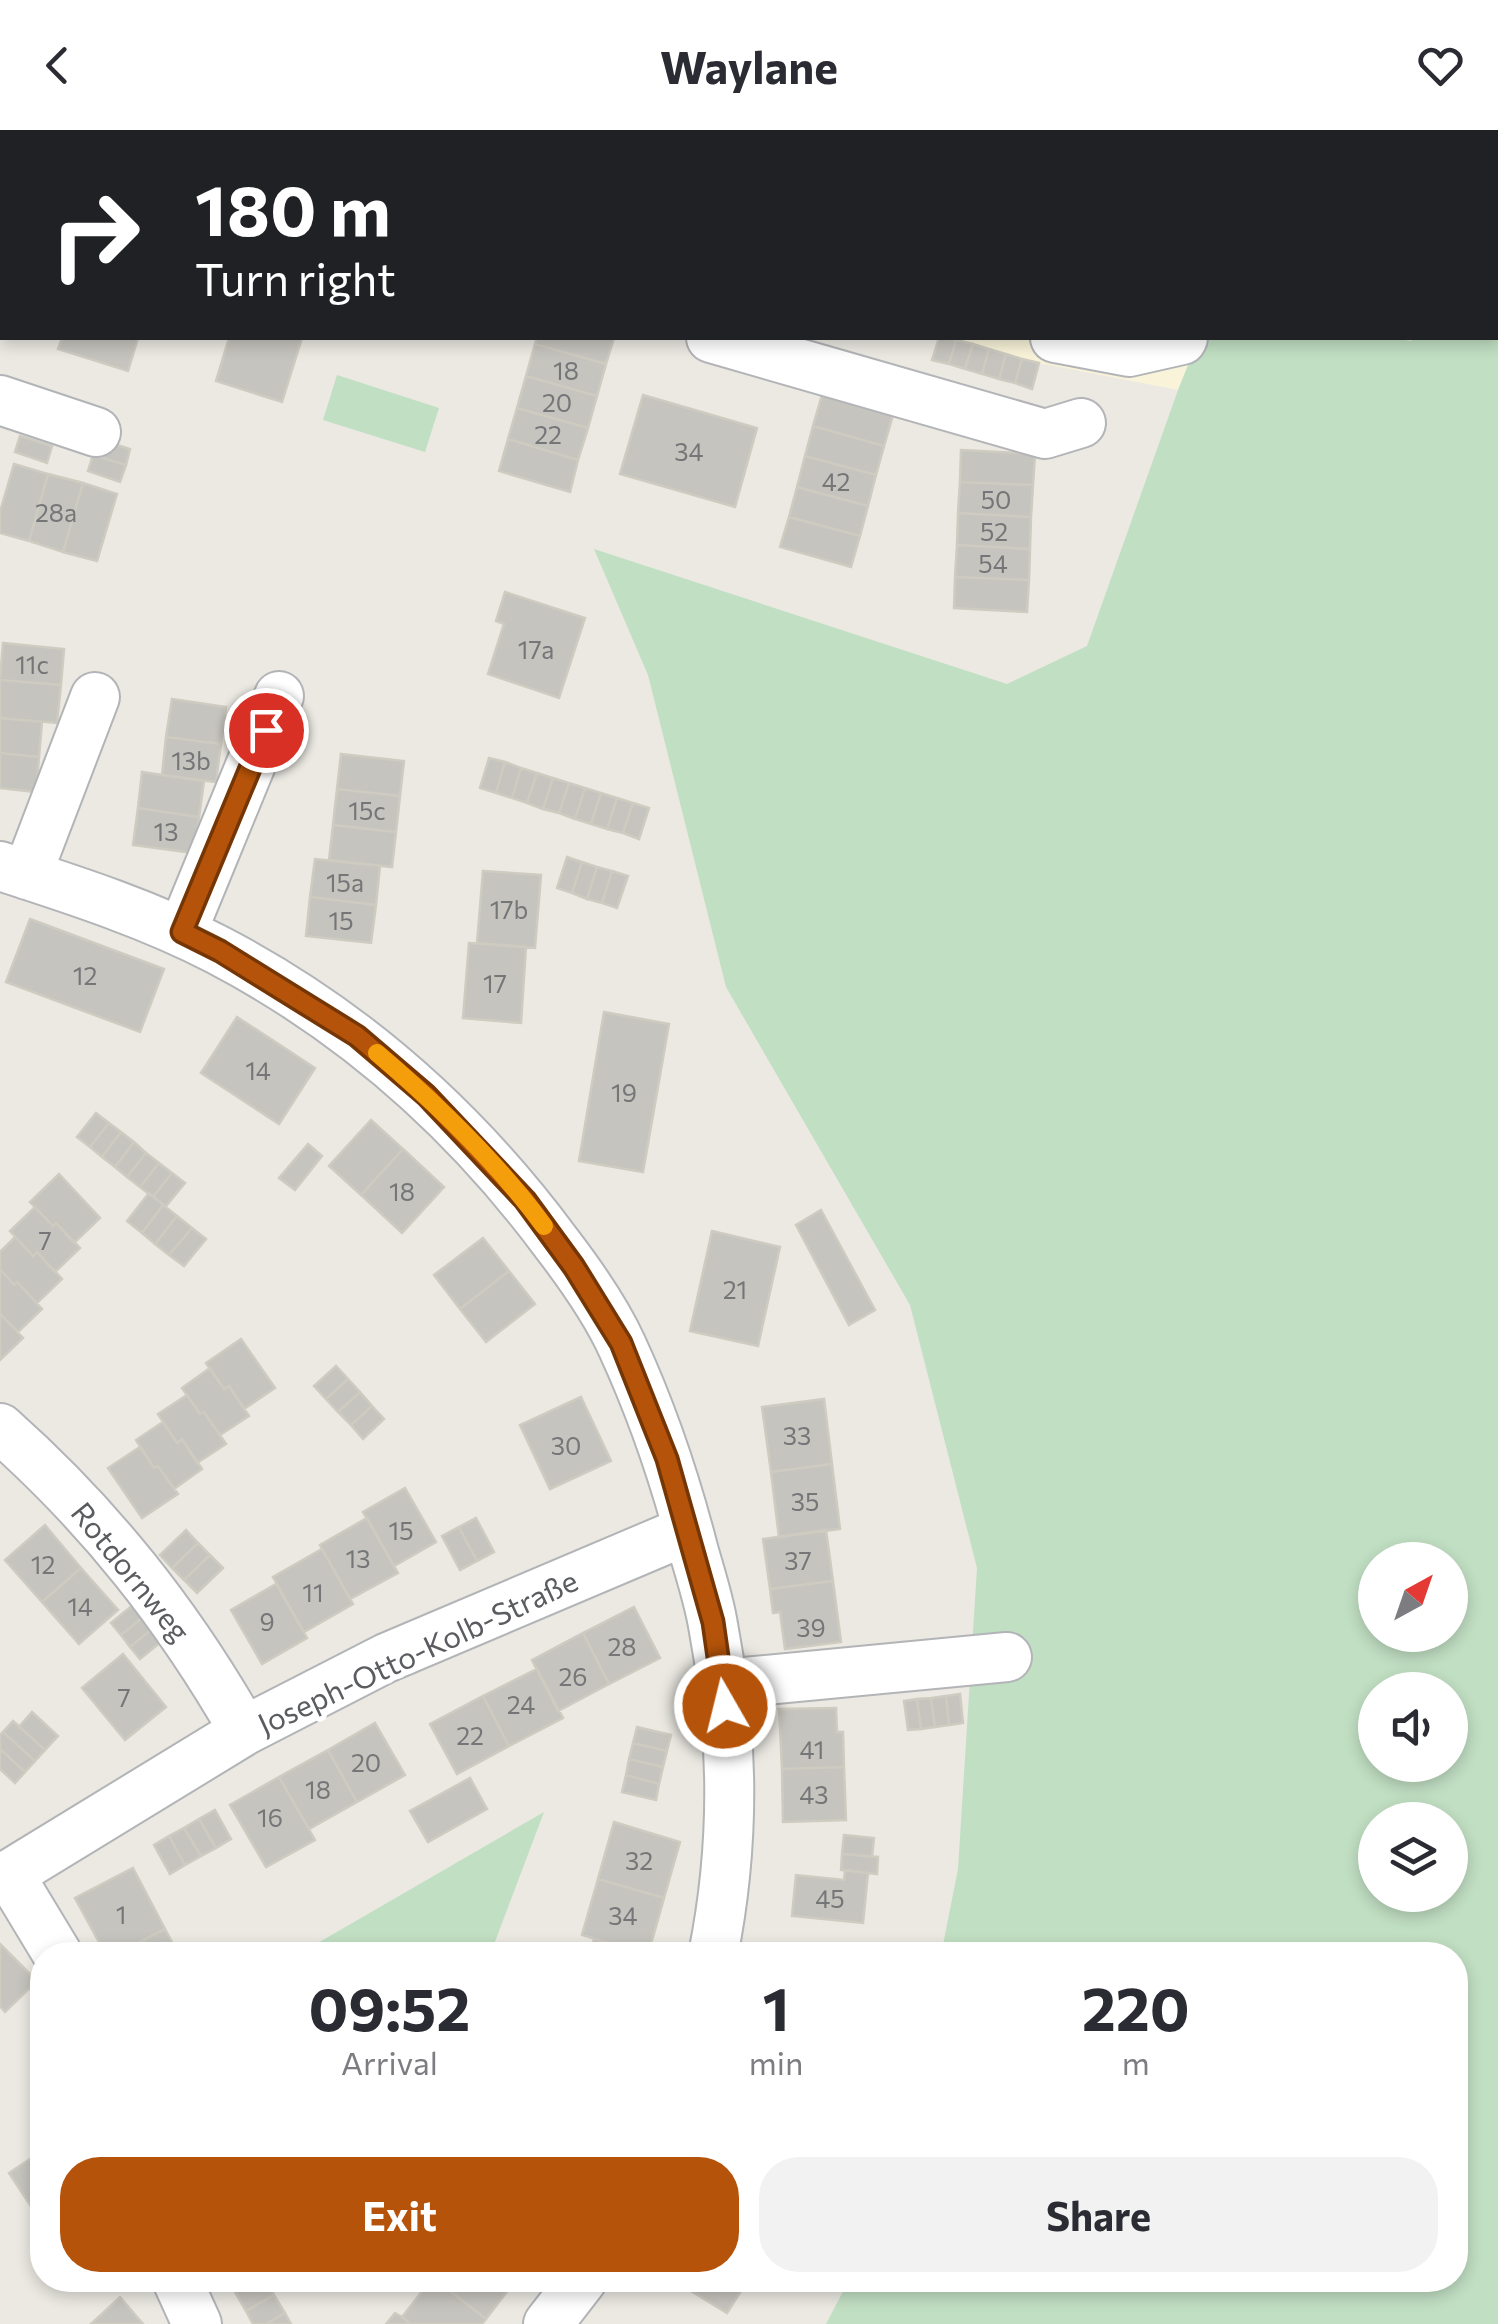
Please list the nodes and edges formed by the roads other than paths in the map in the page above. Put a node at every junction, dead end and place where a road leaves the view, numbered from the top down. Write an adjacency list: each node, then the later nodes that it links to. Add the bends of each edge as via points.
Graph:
1 (718, 340): 5 (street, via 1045,434)
2 (1066, 340): 3 (street, via 1129,352)
3 (1182, 340)
4 (0, 400): 6 (street)
5 (1081, 423)
6 (96, 432)
7 (280, 696): 10 (street)
8 (95, 698): 9 (street)
9 (14, 870): 10 (street)
10 (182, 932): 12 (street, via 357,1036 426,1095 525,1200 621,1343)
11 (0, 1428): 15 (street, Rotdornweg, via 134,1566)
12 (688, 1530): 14 (street); 15 (street, Joseph-Otto-Kolb-Straße, via 386,1658)
13 (1007, 1657): 14 (street)
14 (723, 1684): 18 (street, via 730,1781)
15 (244, 1730): 16 (street, Joseph-Otto-Kolb-Straße)
16 (4, 1877): 17 (street)
17 (49, 1942)
18 (715, 1942)
19 (573, 2292): 20 (street)
20 (548, 2324)

